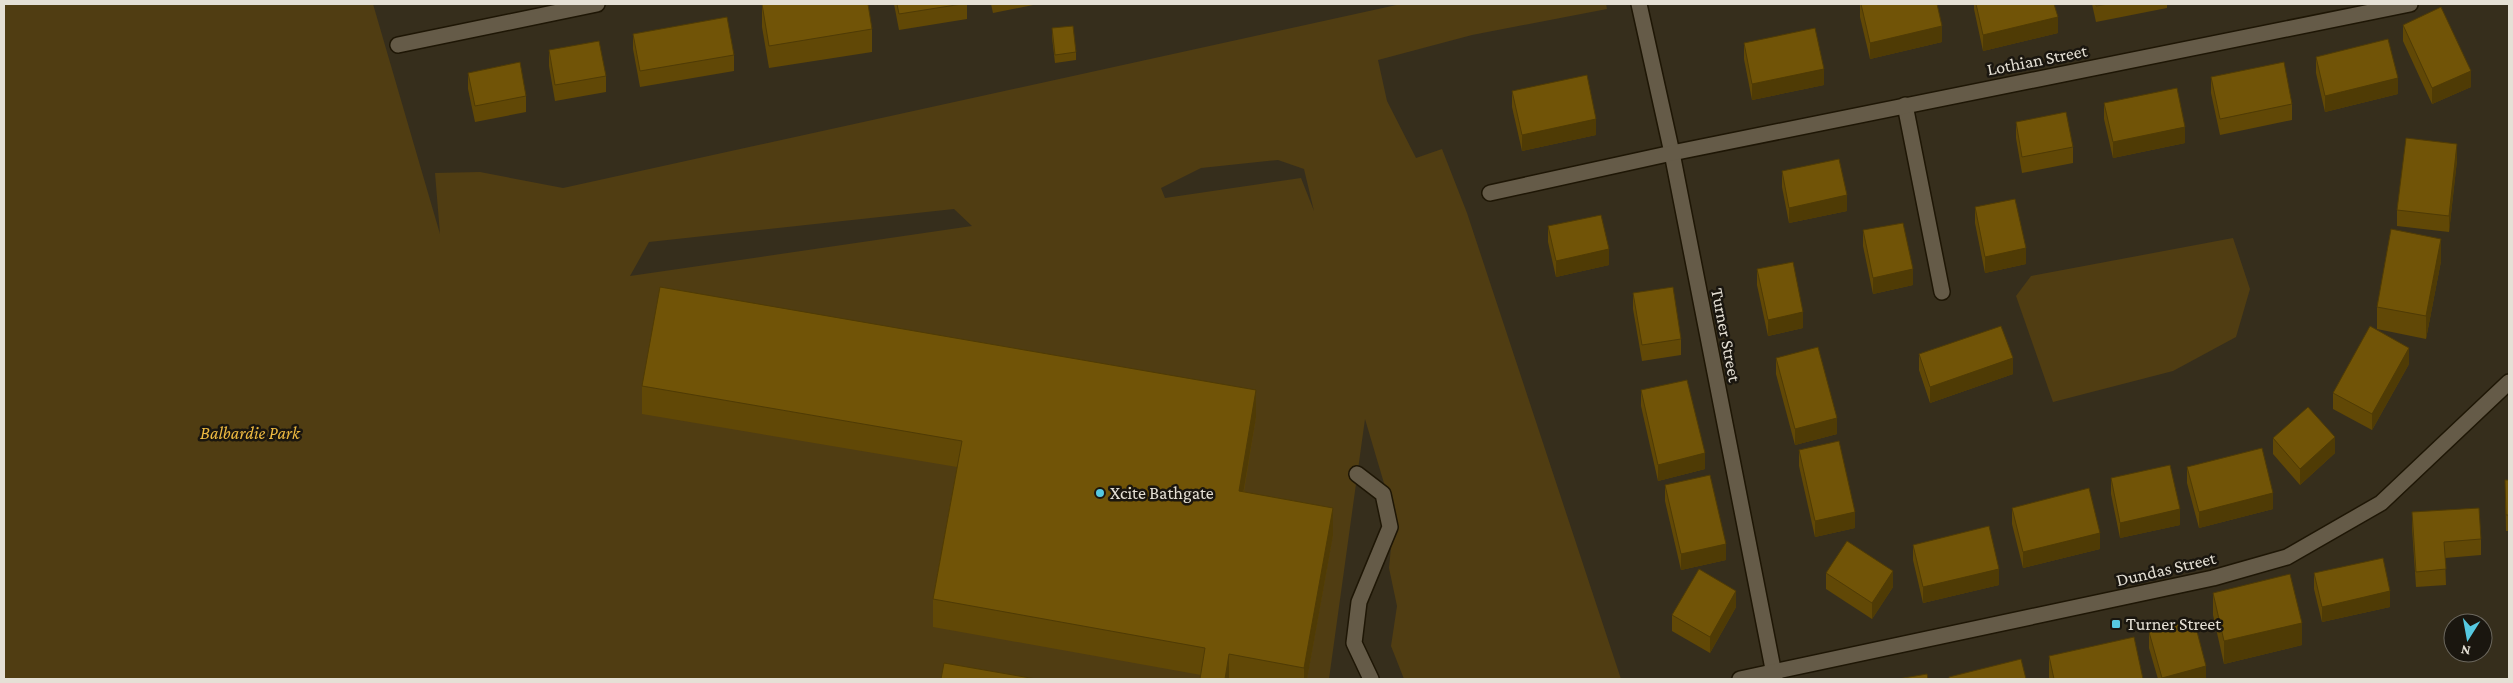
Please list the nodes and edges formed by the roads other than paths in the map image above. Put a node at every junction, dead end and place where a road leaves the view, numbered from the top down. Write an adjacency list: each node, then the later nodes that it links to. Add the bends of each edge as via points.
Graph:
1 (597, 4): 4 (street)
2 (1638, 4): 6 (street, Turner Street)
3 (2410, 4): 5 (street, Lothian Street)
4 (398, 45)
5 (1905, 105): 6 (street, Lothian Street); 8 (street)
6 (1672, 153): 7 (street, Lothian Street); 11 (street, Turner Street)
7 (1490, 193)
8 (1942, 292)
9 (2509, 382): 11 (street, Dundas Street, via 2381,504 2287,557 2212,578)
10 (1358, 474): 12 (street, via 1383,494 1390,527 1359,602 1354,643)
11 (1774, 676): 13 (street, Dundas Street)
12 (1371, 679)
13 (1740, 679)

